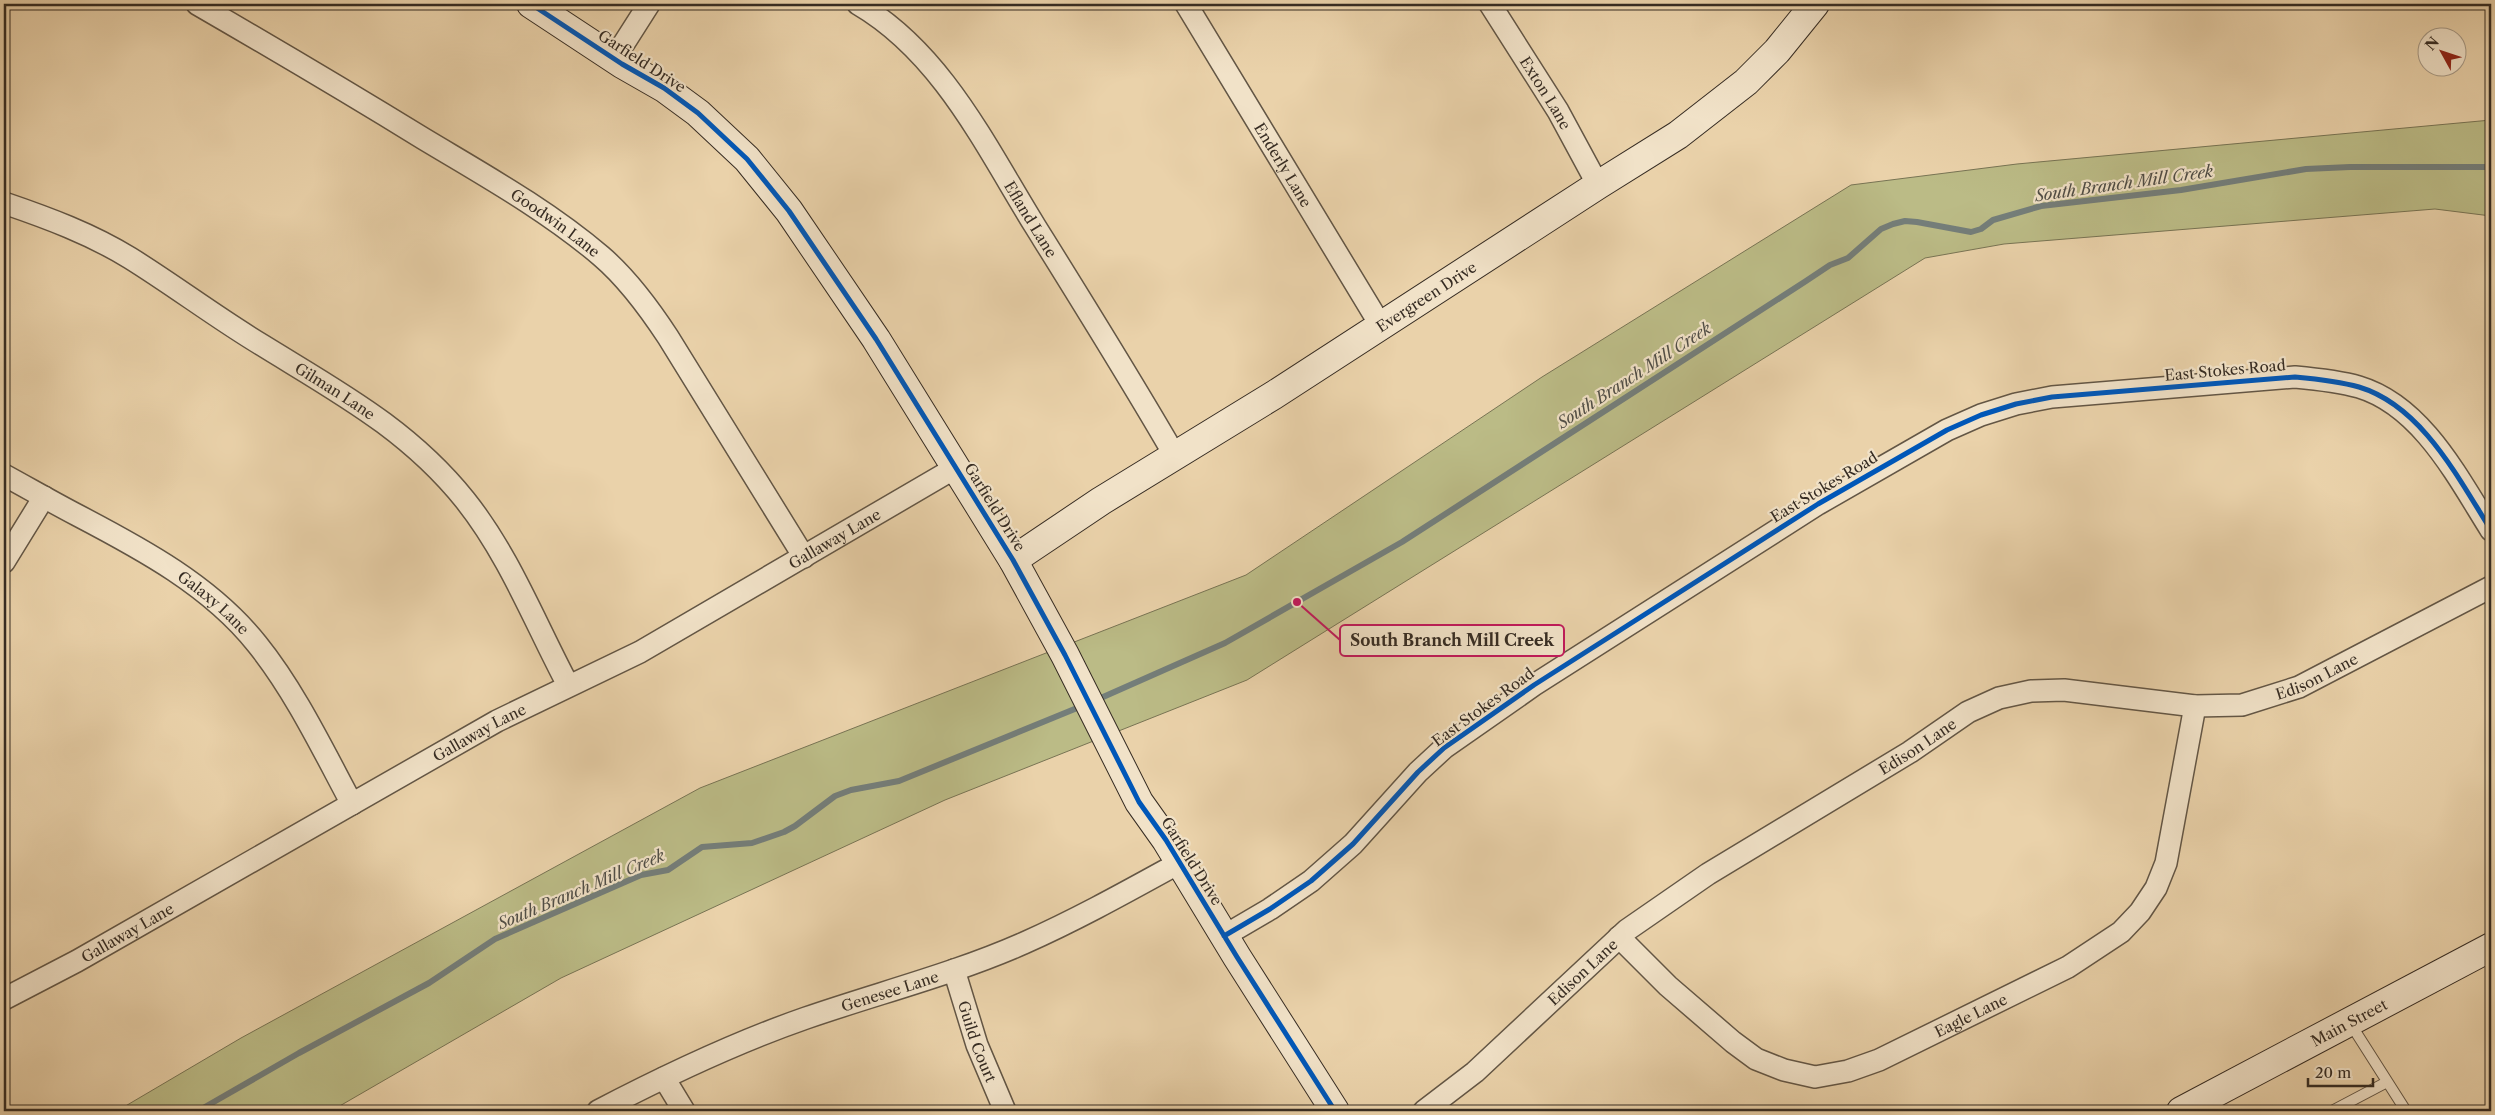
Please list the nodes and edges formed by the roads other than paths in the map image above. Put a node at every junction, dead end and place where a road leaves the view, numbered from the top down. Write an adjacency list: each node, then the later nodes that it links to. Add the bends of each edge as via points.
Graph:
1 (197, 4): 17 (street, Goodwin Lane, via 453,156 602,256 648,307)
2 (531, 4): 8 (street, Garfield Drive)
3 (649, 4): 8 (street)
4 (858, 4): 12 (street, Efland Lane, via 897,33 932,66 963,109)
5 (1186, 4): 11 (street, Enderly Lane)
6 (1490, 4): 9 (street, Exton Lane, via 1558,110)
7 (1815, 4): 9 (street, Evergreen Drive, via 1777,51 1746,82 1678,135)
8 (614, 59): 13 (street, Garfield Drive, via 691,108 747,159 789,211 871,331)
9 (1598, 185): 11 (street, Evergreen Drive)
10 (4, 203): 21 (street, Gilman Lane, via 72,228 130,258 366,409 411,442 449,481 481,521)
11 (1381, 326): 12 (street, Evergreen Drive)
12 (1175, 456): 18 (street, Evergreen Drive)
13 (956, 468): 17 (street, Gallaway Lane); 18 (street, Garfield Drive)
14 (4, 475): 15 (street, Galaxy Lane)
15 (44, 497): 19 (street); 23 (street, Galaxy Lane, via 172,570 239,624 258,644 291,694)
16 (2491, 530): 25 (street, East Stokes Road, via 2414,421 2390,402 2361,388 2329,380 2295,377 2052,397 1990,412 1947,430 1818,504 1473,726 1418,772 1332,864 1270,909)
17 (804, 557): 21 (street, Gallaway Lane, via 640,652)
18 (1013, 560): 24 (street, Garfield Drive, via 1139,802)
19 (4, 562)
20 (2491, 587): 22 (street, Edison Lane, via 2299,687 2242,705)
21 (568, 685): 23 (street, Gallaway Lane, via 497,721)
22 (2195, 706): 26 (street, Edison Lane, via 2064,690 2031,691 1999,698 1968,712 1910,752 1708,874); 26 (street, Eagle Lane, via 2166,863 2156,888 2140,912 2120,932 2068,967 1879,1060 1848,1071 1815,1077 1756,1059 1668,986)
23 (352, 804): 29 (street, Gallaway Lane, via 77,961)
24 (1179, 863): 25 (street, Garfield Drive); 28 (street, Genesee Lane, via 1080,917)
25 (1224, 936): 36 (street, Garfield Drive)
26 (1619, 937): 37 (street, Edison Lane, via 1475,1072)
27 (2491, 947): 30 (street, Main Street)
28 (954, 970): 31 (street, Genesee Lane, via 770,1032); 35 (street, Guild Court, via 977,1045)
29 (4, 999)
30 (2350, 1023): 32 (lane); 38 (street, Main Street)
31 (664, 1078): 33 (street, Genesee Lane); 34 (street)
32 (2387, 1082): 39 (lane); 40 (lane)
33 (598, 1111)
34 (684, 1111)
35 (1005, 1111)
36 (1336, 1111)
37 (1424, 1111)
38 (2181, 1111)
39 (2332, 1111)
40 (2406, 1111)

